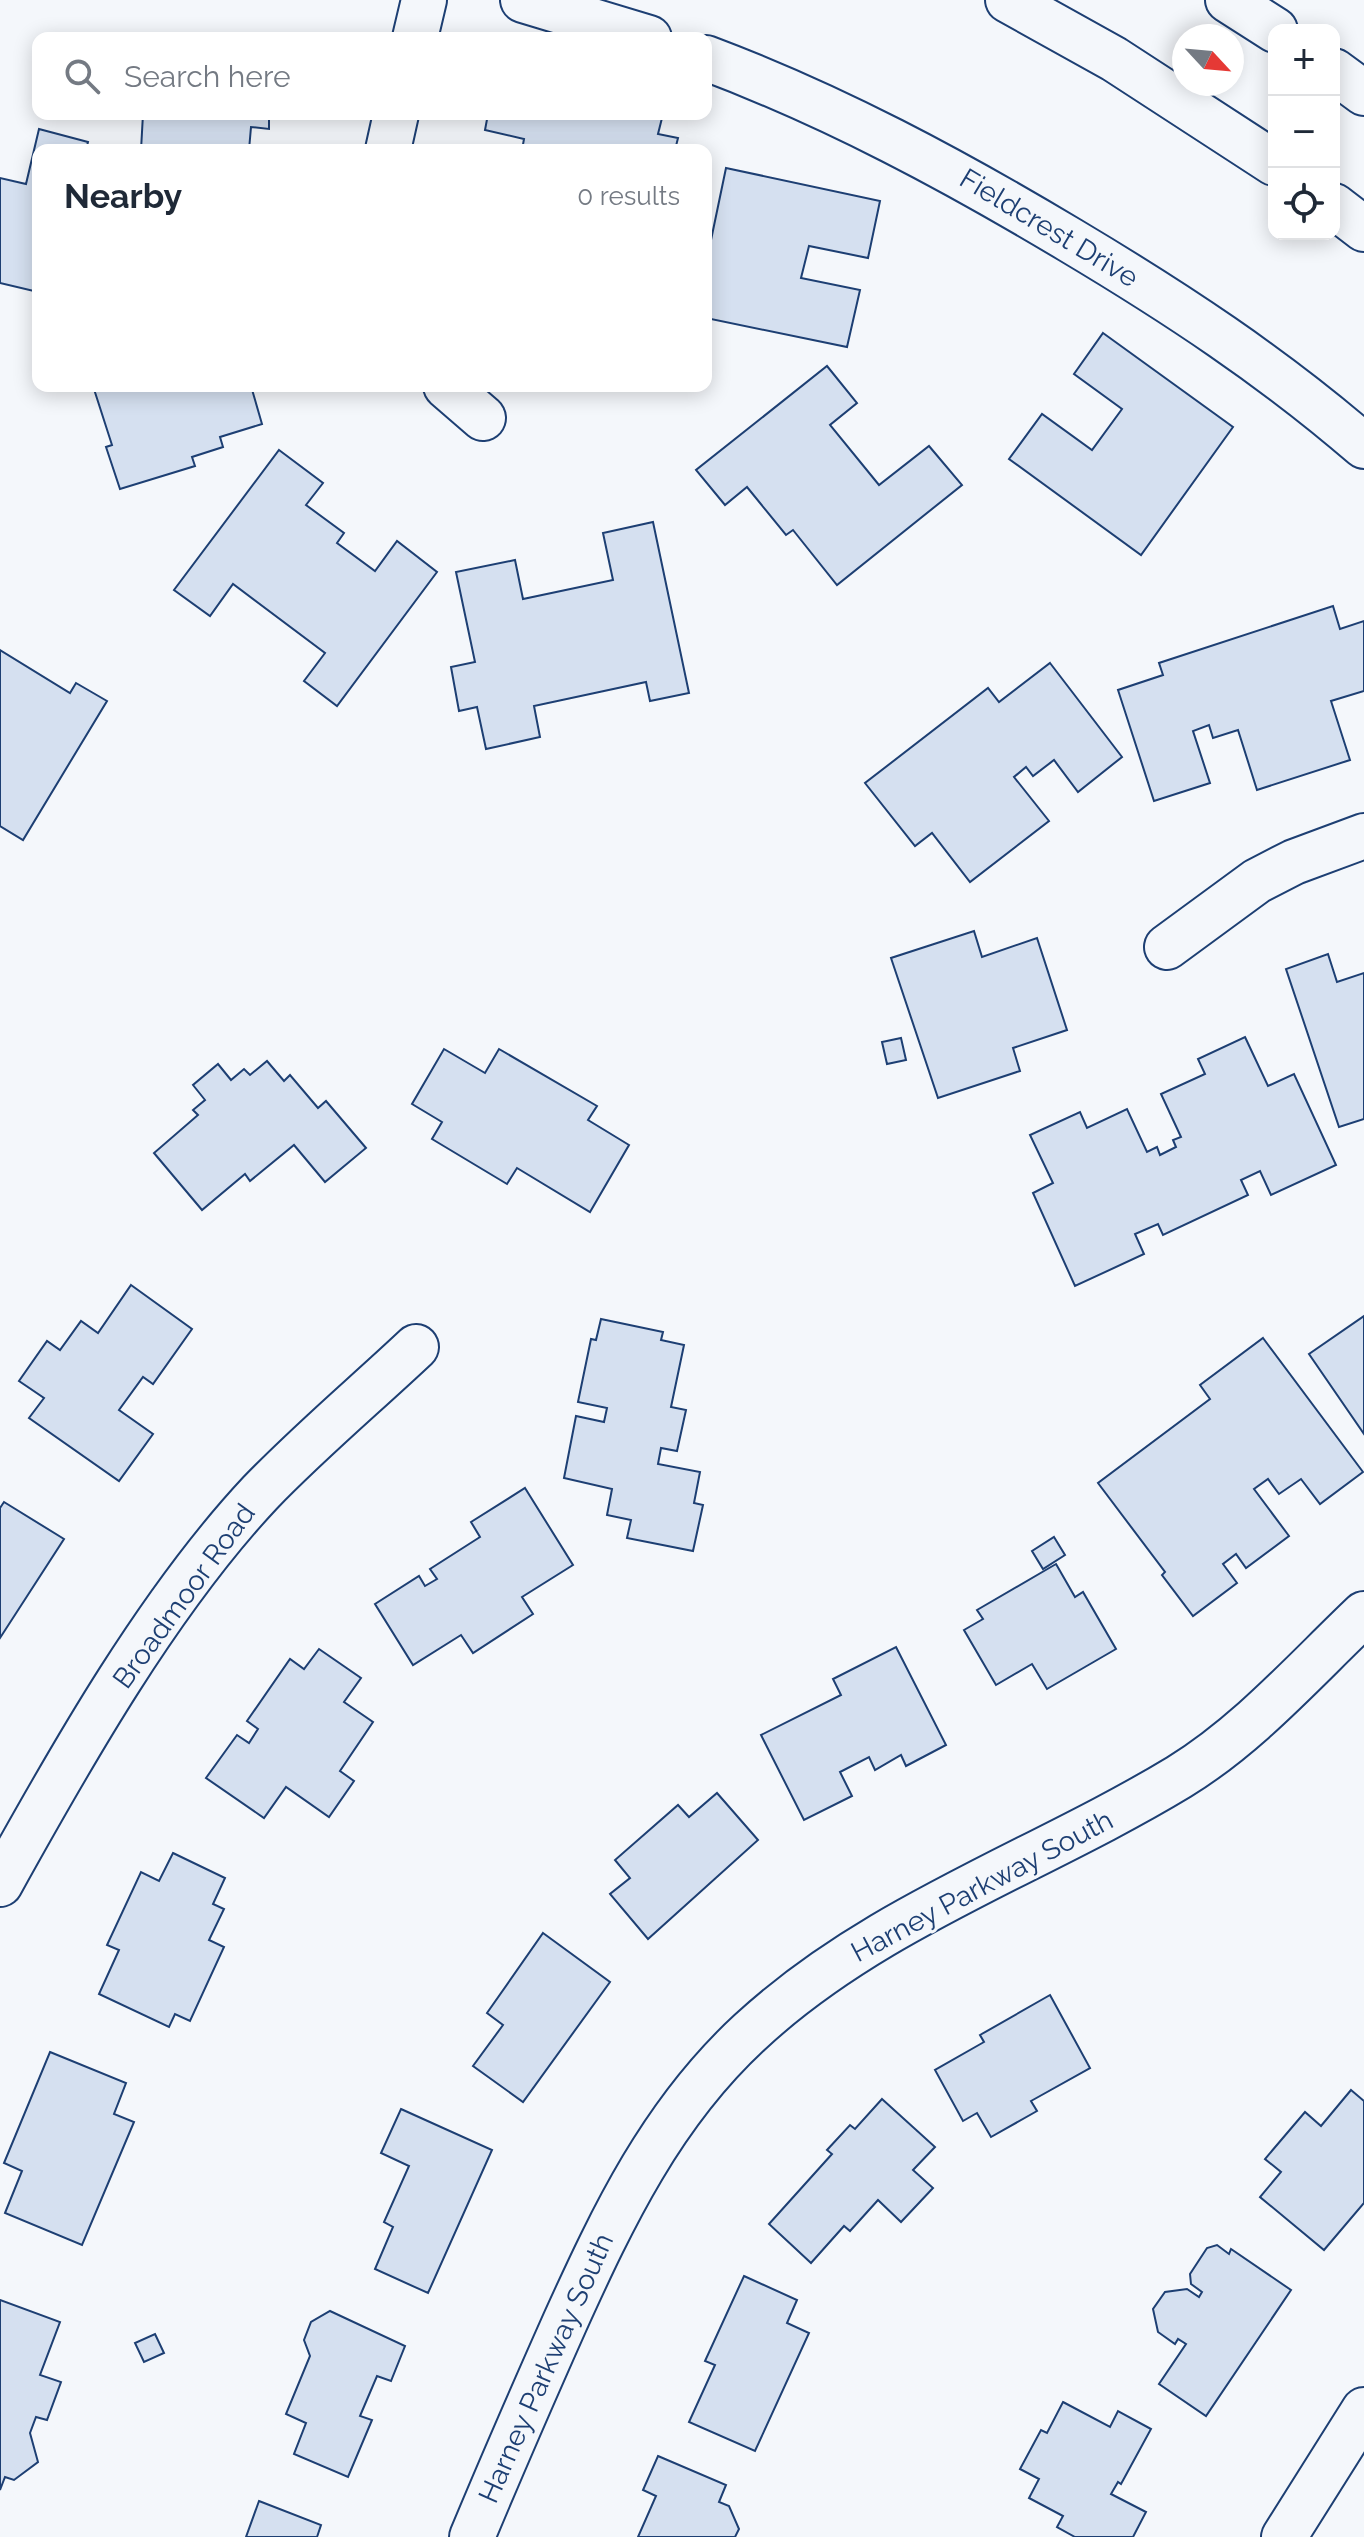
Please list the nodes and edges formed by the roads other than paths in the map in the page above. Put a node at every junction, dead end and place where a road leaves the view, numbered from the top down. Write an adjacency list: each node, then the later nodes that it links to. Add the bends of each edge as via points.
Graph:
1 (424, 0): 6 (street)
2 (523, 0): 7 (street)
3 (1008, 0): 13 (street, via 1114,59)
4 (1228, 0): 5 (street)
5 (1268, 26)
6 (416, 32)
7 (629, 32)
8 (712, 60): 18 (street, Fieldcrest Drive, via 850,118 1017,208 1270,368)
9 (1340, 75): 10 (street)
10 (1364, 93)
11 (395, 120): 12 (street)
12 (389, 144)
13 (1268, 159)
14 (1340, 211): 15 (street)
15 (1364, 229)
16 (453, 392): 17 (street)
17 (483, 418)
18 (1364, 446)
19 (1364, 836): 20 (street, via 1257,881)
20 (1167, 947)
21 (416, 1347): 23 (street, Broadmoor Road, via 261,1492 222,1537 138,1652)
22 (1364, 1614): 25 (street, Harney Parkway South, via 1246,1728 1183,1774 889,1929 800,1989 748,2034 656,2143 614,2212)
23 (0, 1884)
24 (1364, 2410): 26 (street)
25 (472, 2537)
26 (1284, 2537)

